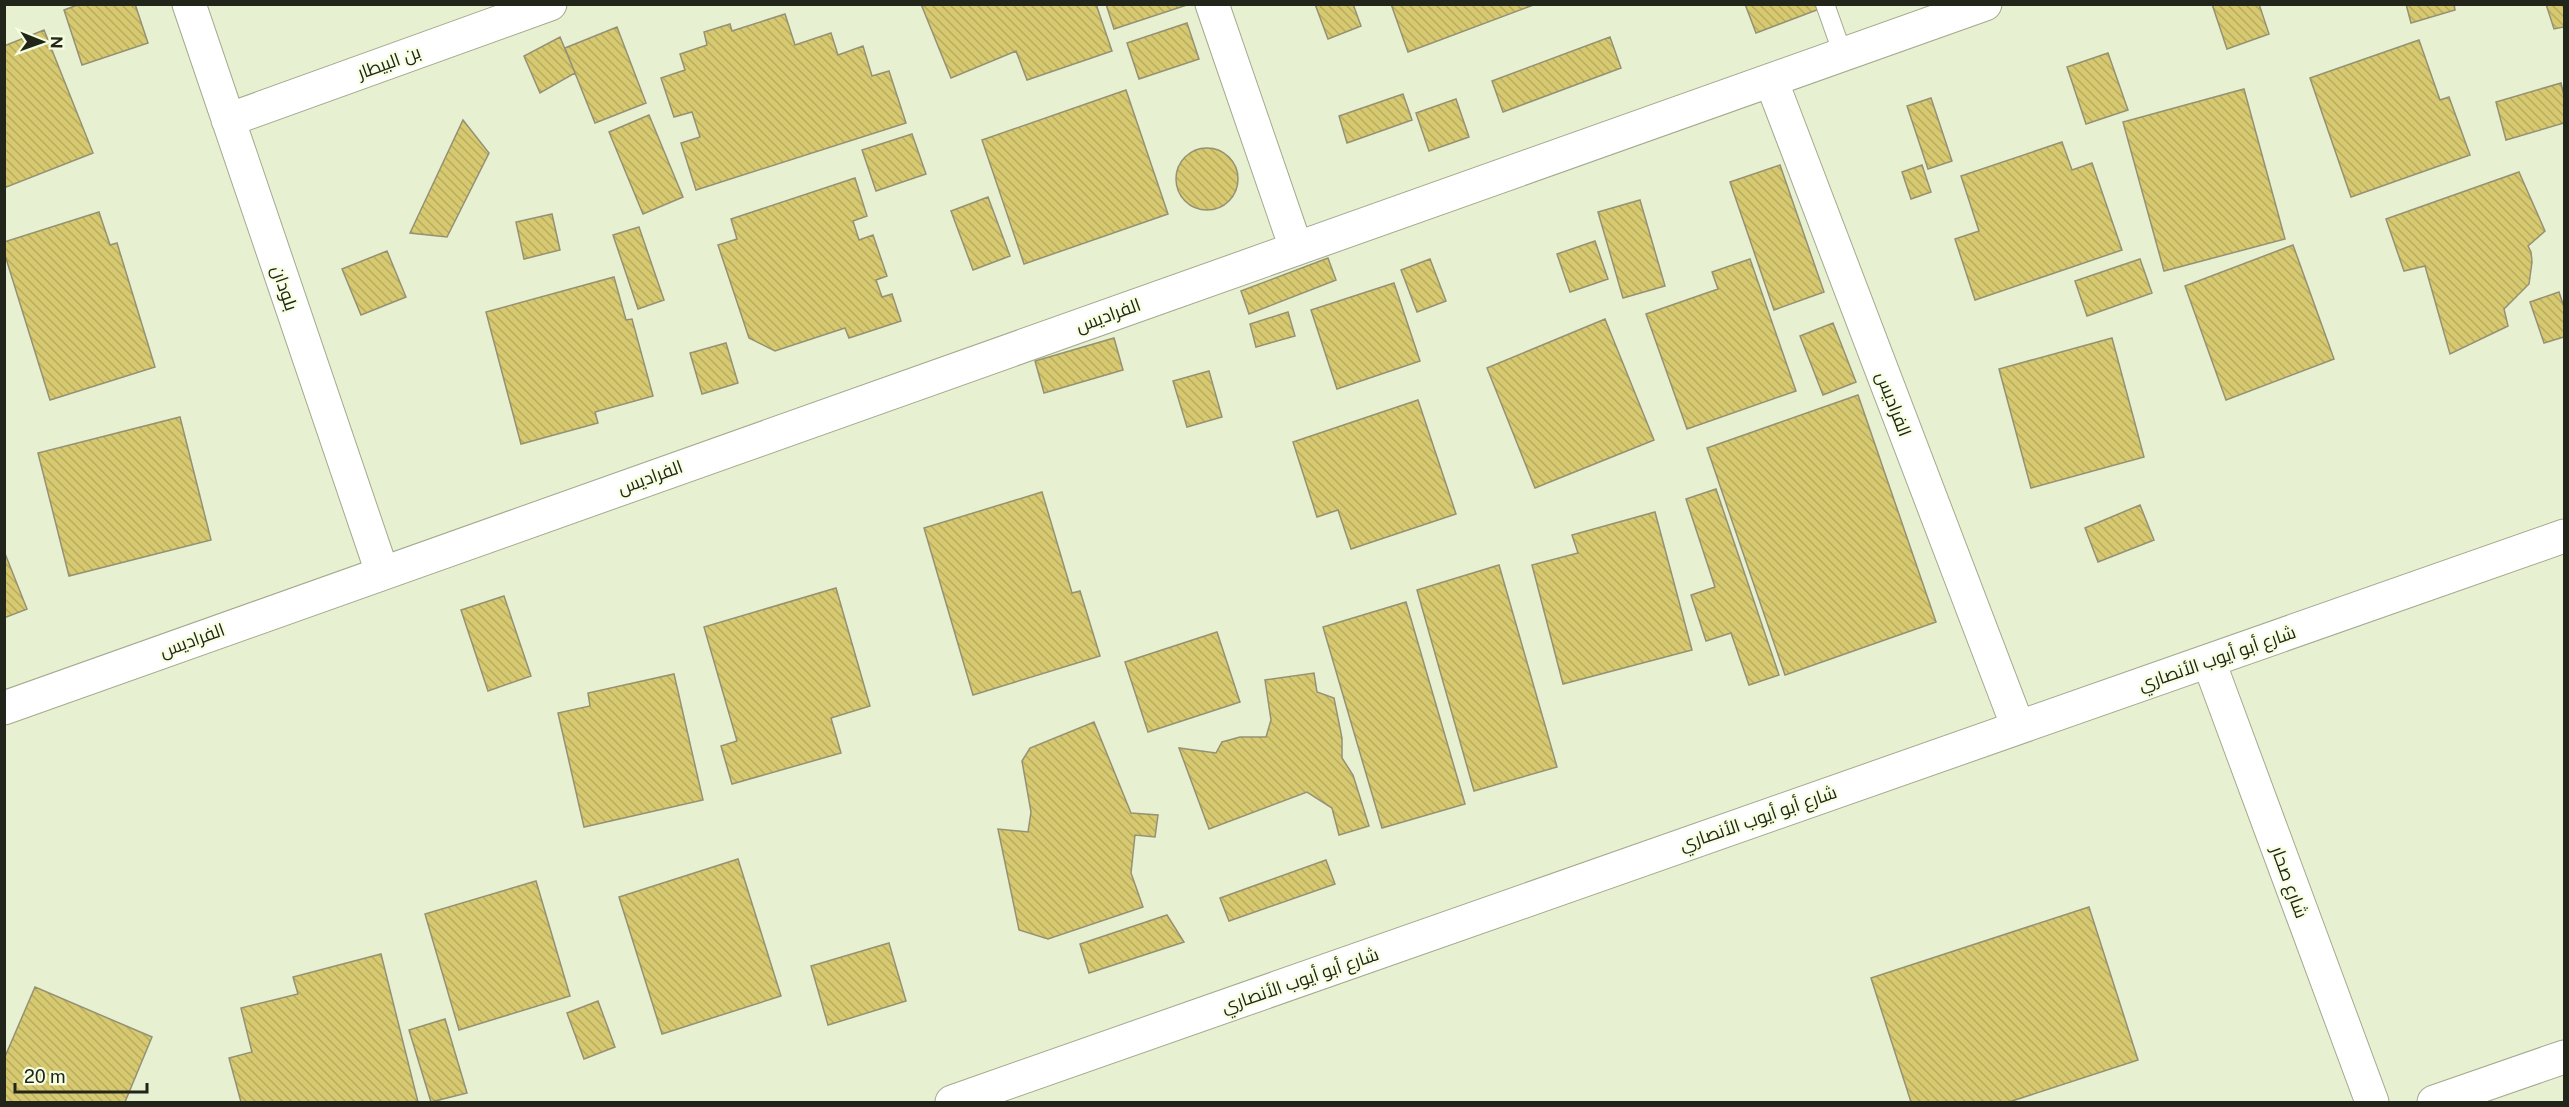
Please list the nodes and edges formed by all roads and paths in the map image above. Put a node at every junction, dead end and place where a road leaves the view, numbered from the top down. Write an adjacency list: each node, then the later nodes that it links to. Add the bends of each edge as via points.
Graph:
1 (189, 4): 8 (street, بلودان)
2 (550, 4): 8 (street, بن البيطار)
3 (1212, 4): 9 (street)
4 (1826, 4): 6 (lane)
5 (1985, 4): 6 (street, الفراديس)
6 (1843, 55): 7 (street, الفراديس)
7 (1771, 80): 9 (street, الفراديس); 14 (street, الفراديس)
8 (228, 120): 11 (street, بلودان)
9 (1296, 248): 11 (street, الفراديس)
10 (2565, 536): 12 (street, شارع أبو أيوب الأنصاري)
11 (382, 572): 13 (street, الفراديس)
12 (2209, 662): 14 (street, شارع أبو أيوب الأنصاري); 17 (street, شارع صحار)
13 (4, 708)
14 (2018, 727): 16 (street, شارع أبو أيوب الأنصاري)
15 (2565, 1057): 18 (street)
16 (952, 1102)
17 (2372, 1102)
18 (2434, 1102)

